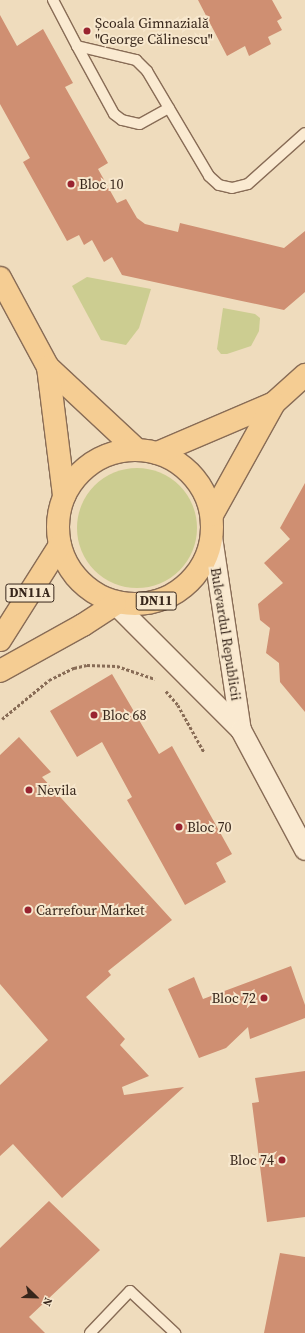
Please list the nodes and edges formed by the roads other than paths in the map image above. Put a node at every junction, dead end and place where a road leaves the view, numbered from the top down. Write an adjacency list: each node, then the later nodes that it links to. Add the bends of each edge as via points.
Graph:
1 (53, 0): 2 (lane)
2 (77, 46): 3 (lane, via 136,60 147,71); 3 (lane, via 114,114 122,120 140,124)
3 (169, 108): 4 (lane, via 209,176 226,187 248,184)
4 (305, 133)
5 (0, 278): 6 (main road, DN11)
6 (48, 367): 9 (main road, DN11); 11 (main road, DN11)
7 (305, 375): 8 (main road, DN11)
8 (274, 403): 10 (main road, DN11); 12 (main road, DN11)
9 (136, 449): 10 (main road, DN11); 11 (main road, DN11, via 113,452 93,462 76,477)
10 (157, 453): 12 (main road, DN11, via 177,462 194,476 205,494)
11 (64, 496): 14 (main road, DN11, via 58,520)
12 (212, 515): 13 (main road, DN11)
13 (212, 537): 15 (main road, DN11, via 206,559 194,578 176,593 140,605); 18 (street, Bulevardul Republicii)
14 (60, 545): 15 (main road, DN11, via 69,567 84,585); 16 (main road, DN11A)
15 (115, 604): 17 (main road, via 83,625); 18 (street, Bulevardul Republicii)
16 (0, 640)
17 (0, 671)
18 (241, 730): 19 (street, Bulevardul Republicii)
19 (305, 850)
20 (90, 1333): 21 (lane, via 130,1290)
21 (175, 1333)

